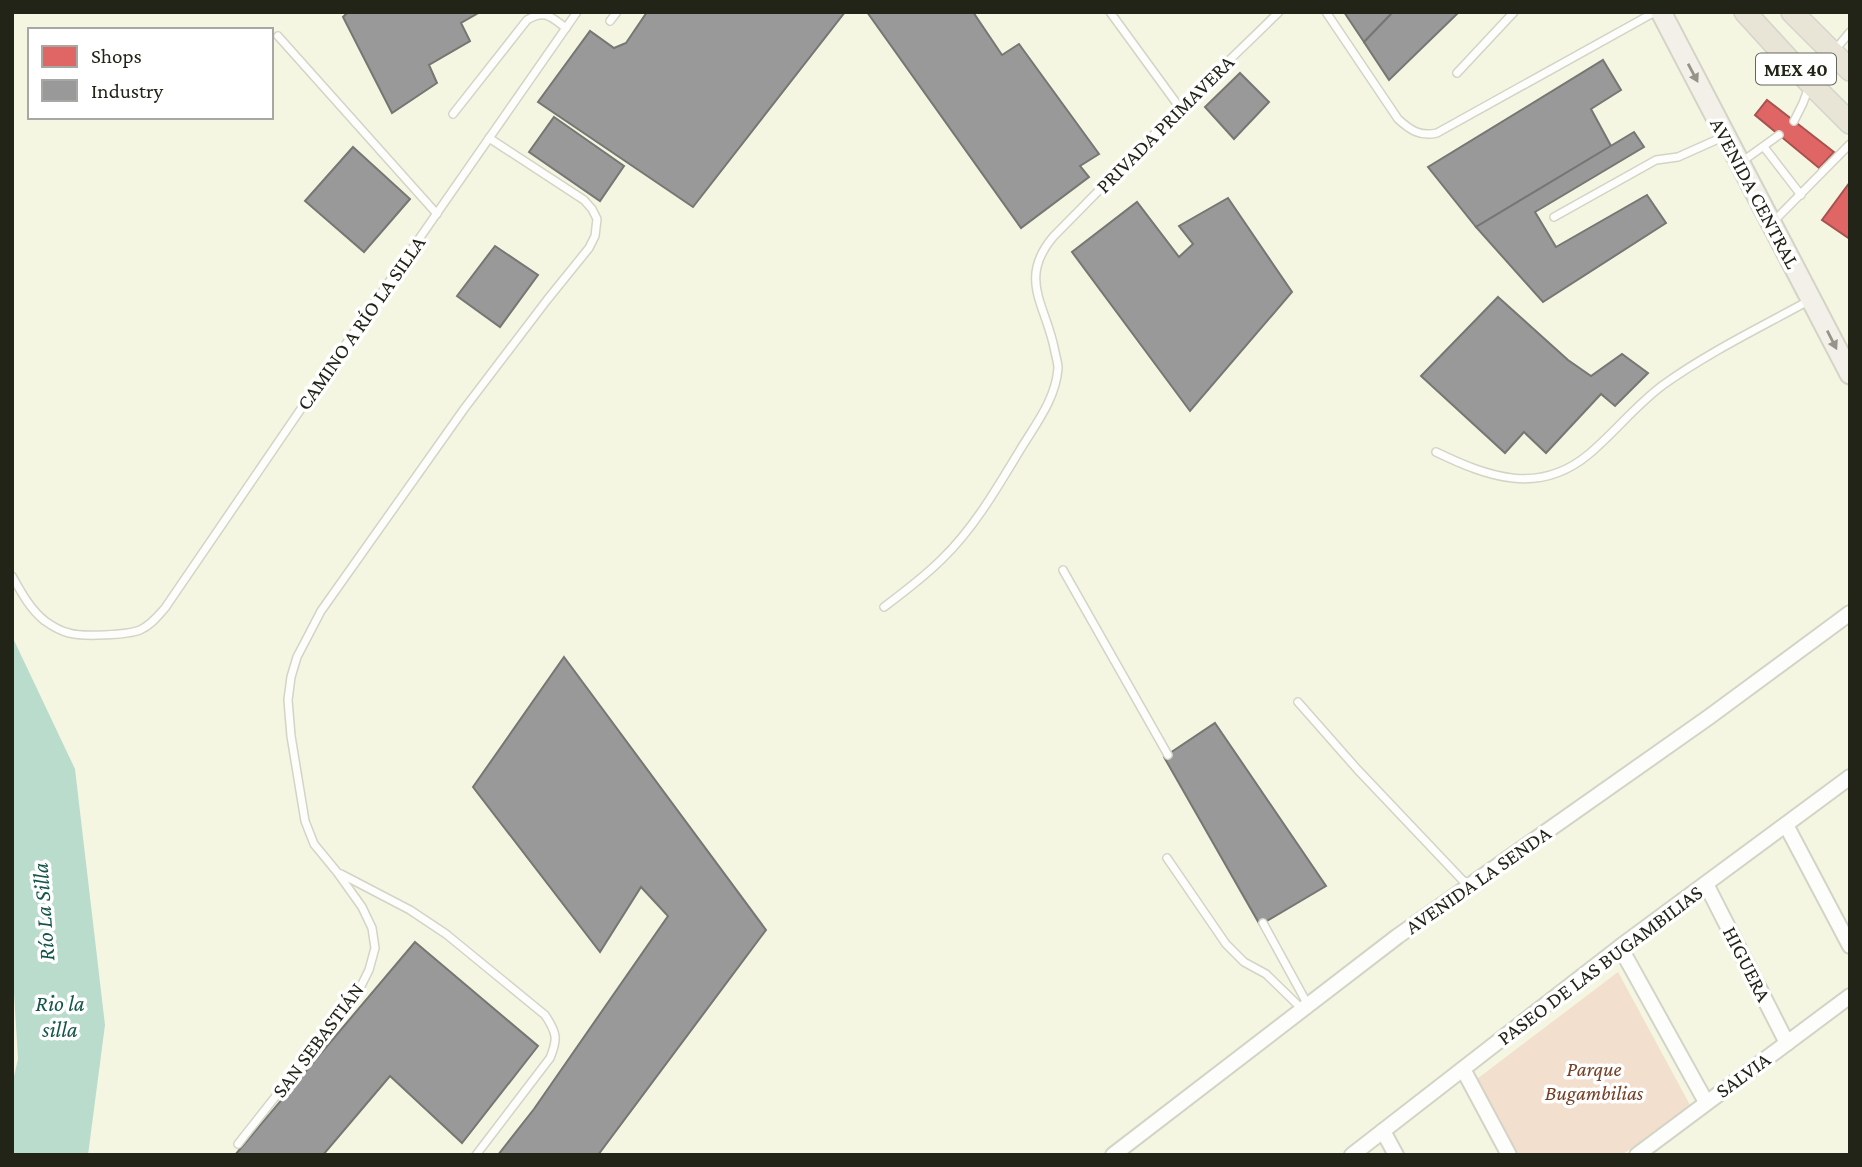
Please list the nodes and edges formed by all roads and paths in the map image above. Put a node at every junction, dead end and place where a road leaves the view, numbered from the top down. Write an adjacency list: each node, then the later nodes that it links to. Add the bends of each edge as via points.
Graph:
1 (577, 12): 12 (lane, CAMINO A RÍO LA SILLA)
2 (617, 12): 11 (lane)
3 (1110, 12): 19 (lane)
4 (1279, 12): 19 (lane, PRIVADA PRIMAVERA)
5 (1326, 12): 7 (lane, via 1398,119 1427,135)
6 (1514, 12): 17 (lane)
7 (1655, 12)
8 (1661, 12): 24 (main road, AVENIDA CENTRAL, one-way to 24)
9 (1745, 12): 18 (main road, MEX 40)
10 (1792, 12): 15 (main road, MEX 40)
11 (610, 22)
12 (566, 28): 20 (lane, via 545,14 527,20); 25 (lane, CAMINO A RÍO LA SILLA)
13 (1850, 32): 15 (lane)
14 (278, 36): 30 (lane)
15 (1832, 54): 16 (main road, MEX 40)
16 (1850, 70)
17 (1457, 73)
18 (1810, 83): 21 (lane); 22 (main road, MEX 40)
19 (1180, 108): 38 (lane, PRIVADA PRIMAVERA, via 1040,254 1034,278 1058,366 1052,395 1007,472 956,545)
20 (453, 114)
21 (1794, 121)
22 (1850, 123)
23 (1779, 135): 27 (lane)
24 (1725, 136): 28 (main road, AVENIDA CENTRAL); 31 (lane, via 1678,157 1656,160)
25 (489, 138): 30 (lane, CAMINO A RÍO LA SILLA); 45 (lane, SAN SEBASTIÁN, via 584,200 597,219 595,236 424,465 321,611 297,657 288,700 305,821 314,844)
26 (1850, 144): 29 (lane)
27 (1764, 147): 28 (lane); 29 (lane)
28 (1740, 163): 32 (main road, AVENIDA CENTRAL)
29 (1801, 195): 32 (lane)
30 (437, 214): 37 (lane, CAMINO A RÍO LA SILLA, via 154,621 125,634 71,634 43,619)
31 (1554, 216)
32 (1771, 224): 33 (main road, AVENIDA CENTRAL)
33 (1811, 299): 34 (main road, AVENIDA CENTRAL, one-way to 34); 35 (lane, via 1684,370 1573,466 1524,480 1471,469)
34 (1850, 374)
35 (1436, 452)
36 (1063, 570): 41 (lane)
37 (12, 576)
38 (884, 607)
39 (1850, 613): 47 (street, AVENIDA LA SENDA)
40 (1298, 702): 47 (lane)
41 (1167, 755)
42 (1850, 777): 43 (street, PASEO DE LAS BUGAMBILIAS)
43 (1786, 825): 46 (street, PASEO DE LAS BUGAMBILIAS); 49 (street)
44 (1167, 858): 52 (lane, via 1226,944)
45 (337, 872): 57 (lane, SAN SEBASTIÁN, via 372,928 375,948 369,970 358,992); 58 (lane, via 446,934 545,1015 554,1029 556,1044 550,1058)
46 (1706, 884): 50 (street, PASEO DE LAS BUGAMBILIAS); 53 (street, HIGUERA)
47 (1469, 887): 52 (street, AVENIDA LA SENDA)
48 (1263, 923): 52 (lane)
49 (1850, 946)
50 (1620, 947): 54 (street, PASEO DE LAS BUGAMBILIAS); 55 (street)
51 (1850, 996): 53 (street, SALVIA)
52 (1305, 1007): 59 (street, AVENIDA LA SENDA)
53 (1787, 1043): 55 (street, SALVIA)
54 (1463, 1069): 56 (street, PASEO DE LAS BUGAMBILIAS); 62 (street)
55 (1706, 1102): 63 (street, SALVIA)
56 (1383, 1131): 60 (street, PASEO DE LAS BUGAMBILIAS); 61 (street)
57 (238, 1144)
58 (476, 1155)
59 (1113, 1155)
60 (1352, 1155)
61 (1396, 1155)
62 (1509, 1155)
63 (1637, 1155)

